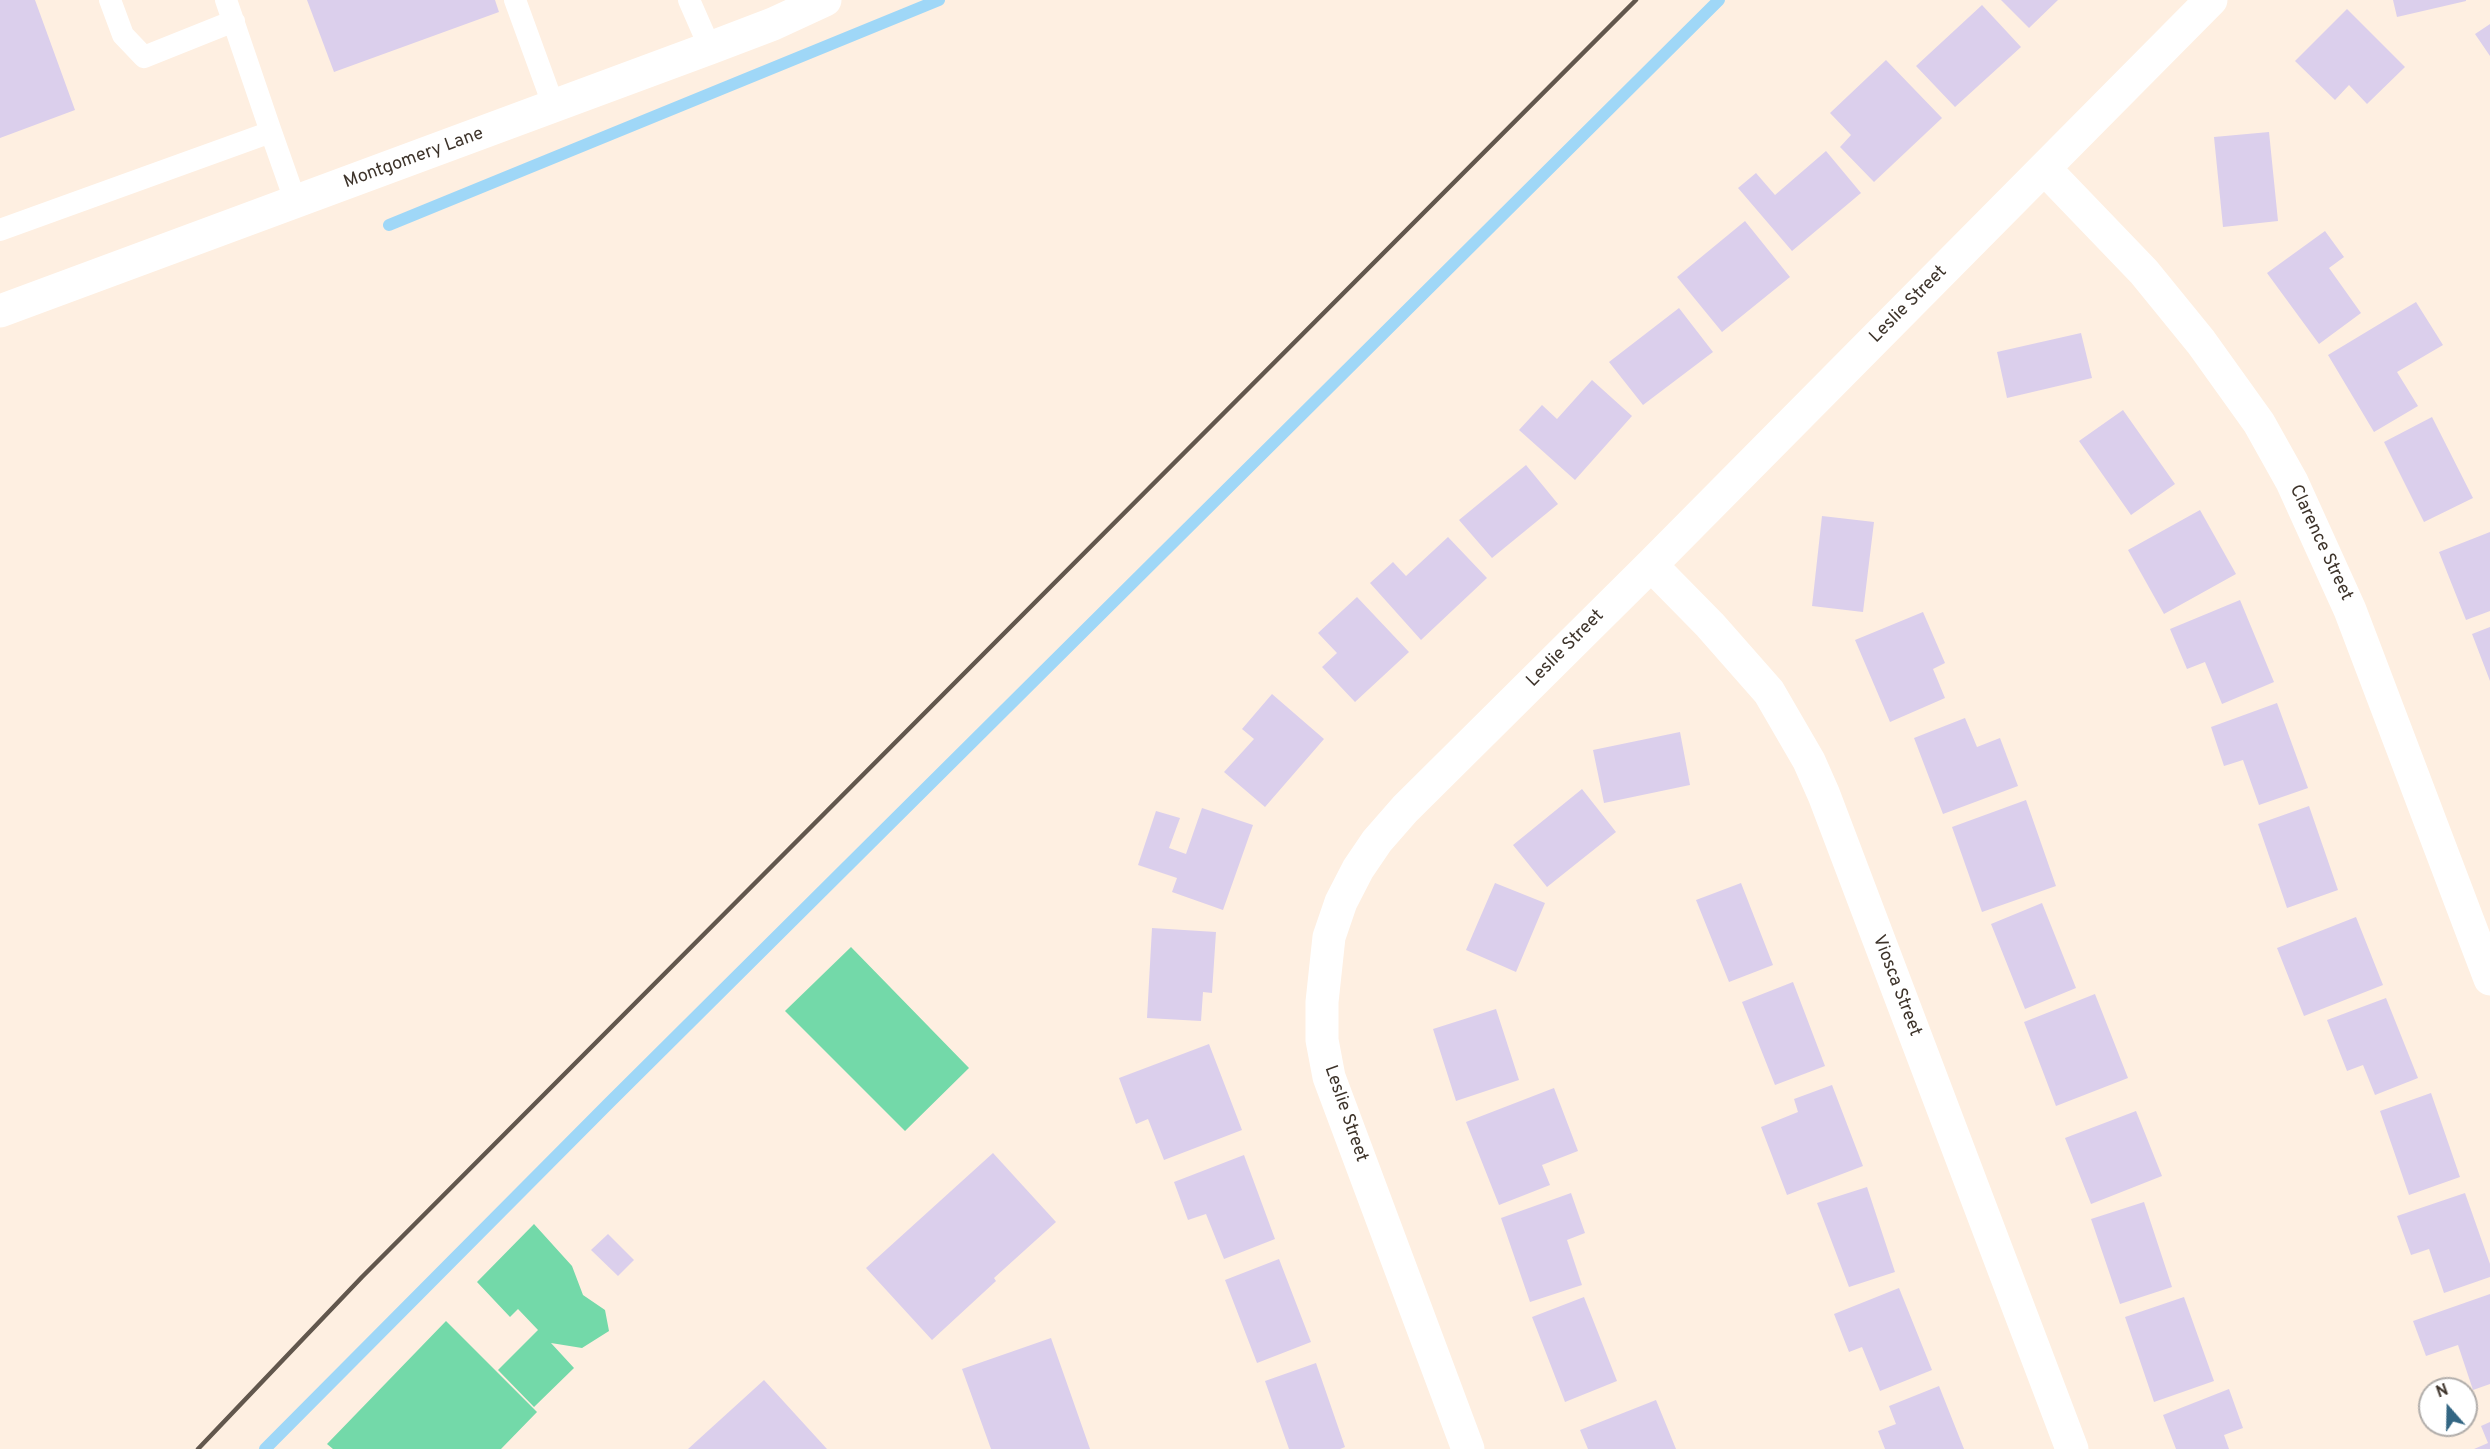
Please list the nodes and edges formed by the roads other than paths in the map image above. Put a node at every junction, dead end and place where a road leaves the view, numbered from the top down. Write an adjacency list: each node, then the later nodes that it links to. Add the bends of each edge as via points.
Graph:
1 (110, 0): 6 (lane, via 123,35 144,57)
2 (515, 0): 8 (lane)
3 (689, 0): 7 (lane)
4 (825, 0): 7 (street, Montgomery Lane)
5 (2211, 0): 10 (street, Leslie Street)
6 (230, 10): 9 (lane)
7 (710, 48): 8 (street, Montgomery Lane)
8 (554, 106): 11 (street, Montgomery Lane)
9 (271, 132): 11 (lane); 12 (lane)
10 (2045, 169): 14 (street, Leslie Street); 15 (street, Clarence Street, via 2144,272 2201,342 2259,423 2292,482 2350,609)
11 (296, 203): 13 (street, Montgomery Lane)
12 (0, 230)
13 (0, 311)
14 (1651, 565): 16 (street, Leslie Street, via 1377,841 1341,903 1329,937 1322,1040 1329,1077); 17 (street, Viosca Street, via 1769,692 1809,761)
15 (2490, 979)
16 (1468, 1449)
17 (2072, 1449)

